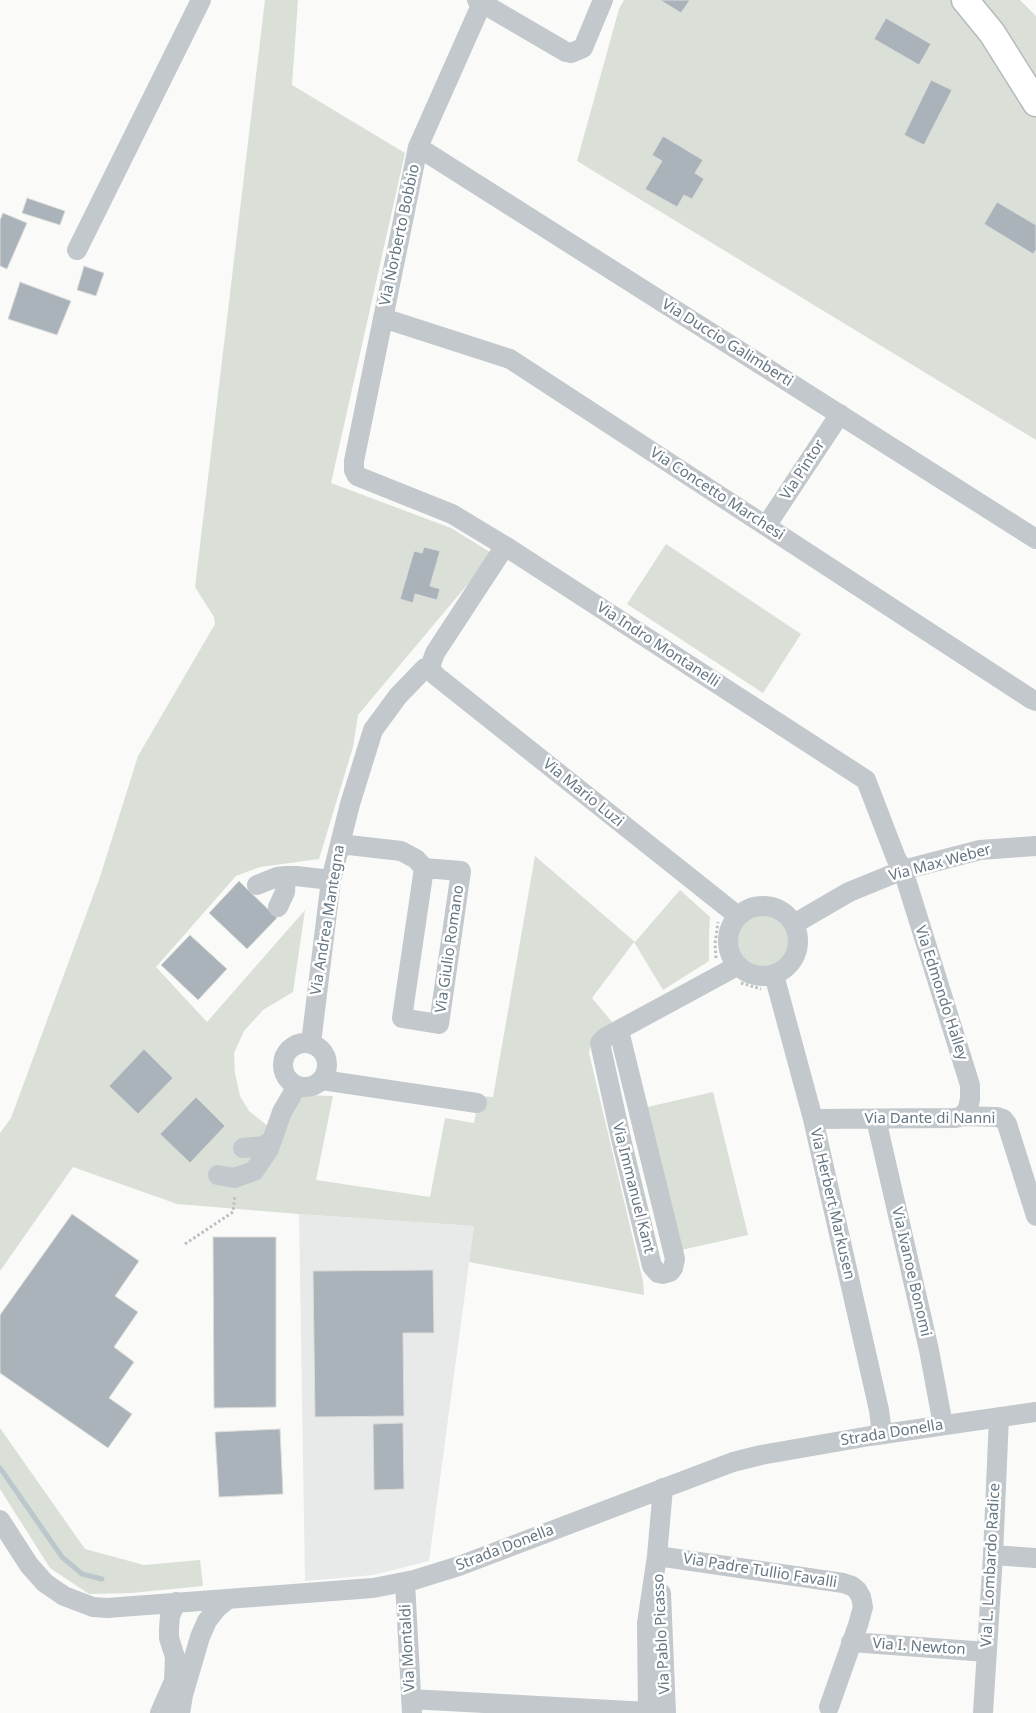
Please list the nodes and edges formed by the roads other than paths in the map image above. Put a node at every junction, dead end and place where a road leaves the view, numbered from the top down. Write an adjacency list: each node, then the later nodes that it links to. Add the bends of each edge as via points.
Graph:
1 (201, 0): 7 (street)
2 (603, 0): 4 (street, via 583,48 571,53)
3 (965, 0): 5 (main road, via 992,33)
4 (479, 2): 6 (street, Via Norberto Bobbio)
5 (1036, 104)
6 (418, 147): 8 (street, Via Norberto Bobbio); 9 (street, Via Duccio Galimberti)
7 (77, 250)
8 (383, 318): 10 (street, Via Norberto Bobbio, via 354,462); 11 (street, Via Concetto Marchesi, via 510,359)
9 (840, 414): 11 (street, Via Pintor); 12 (street, Via Duccio Galimberti)
10 (357, 476): 13 (street, Via Indro Montanelli, via 452,514)
11 (766, 526): 15 (street, Via Concetto Marchesi)
12 (1036, 539)
13 (505, 546): 14 (street, Via Andrea Mantegna, via 432,659); 19 (street, Via Indro Montanelli, via 866,780)
14 (430, 667): 16 (street, Via Andrea Mantegna, via 425,668 398,696 373,730); 24 (street, Via Mario Luzi)
15 (1036, 701)
16 (340, 844): 18 (street, via 401,851); 21 (street, Via Andrea Mantegna)
17 (1036, 846): 19 (street, Via Max Weber, via 980,850)
18 (424, 868): 18 (street, Via Giulio Romano, via 461,871 439,1024 402,1018)
19 (903, 870): 25 (street, Via Max Weber, via 850,892); 32 (street, Via Edmondo Halley)
20 (286, 876): 21 (street); 22 (street); 23 (street)
21 (332, 880): 29 (street, Via Andrea Mantegna)
22 (257, 885)
23 (278, 907)
24 (728, 918): 25 (street, via 757,906 768,906 782,912); 26 (street, via 731,926 728,948)
25 (794, 924): 27 (street, via 798,933 796,954 784,970)
26 (737, 966): 27 (street, via 755,976); 28 (street, Via Immanuel Kant)
27 (774, 975): 36 (street, Via Herbert Markusen)
28 (618, 1032): 28 (street, Via Immanuel Kant, via 603,1039 600,1048 652,1266 663,1274 673,1268 674,1259)
29 (311, 1043): 30 (street, via 326,1056 327,1068); 31 (street, via 298,1043 287,1051 284,1058 284,1071)
30 (322, 1080): 31 (street, via 310,1087); 33 (street)
31 (297, 1086): 38 (street, via 282,1112)
32 (971, 1087): 34 (street, Via Edmondo Halley, via 968,1108); 35 (street)
33 (476, 1103)
34 (963, 1116): 35 (street, Via Dante di Nanni); 37 (street, Via Dante di Nanni)
35 (997, 1117): 41 (street, Via Dante di Nanni, via 1008,1124)
36 (813, 1119): 37 (street, Via Dante di Nanni); 45 (street, Via Herbert Markusen)
37 (876, 1119): 44 (street, Via Ivanoe Bonomi)
38 (272, 1140): 39 (street, via 264,1146); 40 (street, via 254,1171)
39 (243, 1148)
40 (226, 1176)
41 (1036, 1216)
42 (1036, 1412): 43 (street, Strada Donella)
43 (999, 1417): 44 (street, Strada Donella); 48 (street, Via L. Lombardo Radice)
44 (943, 1425): 45 (street, Strada Donella)
45 (882, 1434): 46 (street, Strada Donella, via 755,1456)
46 (662, 1488): 49 (street, Via Pablo Picasso); 51 (street, Strada Donella, via 494,1554)
47 (0, 1520): 54 (street, Strada Donella, via 32,1569 56,1592 93,1606)
48 (993, 1555): 50 (street); 58 (street, Via L. Lombardo Radice)
49 (657, 1556): 56 (street, Via Padre Tullio Favalli, via 852,1586 861,1597 863,1607); 63 (street, Via Pablo Picasso, via 661,1594); 63 (street, Via Pablo Picasso, via 647,1623)
50 (1036, 1558)
51 (405, 1582): 52 (street, Strada Donella, via 372,1588); 59 (street, Via Montaldi)
52 (228, 1599): 53 (street, Strada Donella); 57 (street, via 207,1621)
53 (180, 1602): 54 (street, Strada Donella); 55 (street, via 170,1616); 57 (street, via 195,1625)
54 (133, 1605): 55 (street, via 164,1627)
55 (170, 1638): 61 (street, via 175,1658 174,1681)
56 (851, 1642): 58 (street, Via I. Newton); 60 (street, Via Padre Tullio Favalli)
57 (198, 1644): 62 (street)
58 (986, 1652): 64 (street, Via L. Lombardo Radice)
59 (411, 1706): 63 (street)
60 (829, 1707)
61 (160, 1713)
62 (180, 1713)
63 (651, 1713)
64 (982, 1713)

